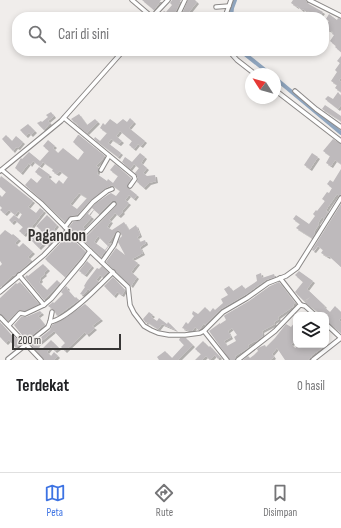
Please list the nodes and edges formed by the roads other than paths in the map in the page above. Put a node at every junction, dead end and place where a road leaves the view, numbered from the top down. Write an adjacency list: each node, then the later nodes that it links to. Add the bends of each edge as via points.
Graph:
1 (132, 0): 8 (street)
2 (168, 0): 9 (street)
3 (185, 0): 10 (street)
4 (309, 0): 5 (street)
5 (315, 1): 12 (street)
6 (229, 2): 7 (street); 11 (street)
7 (216, 7)
8 (146, 12)
9 (157, 12)
10 (179, 12)
11 (226, 12)
12 (341, 16)
13 (119, 56): 18 (street)
14 (233, 56): 15 (street)
15 (247, 68)
16 (295, 91): 19 (street)
17 (281, 95): 20 (street)
18 (64, 118): 21 (street); 22 (street)
19 (341, 127)
20 (341, 141)
21 (109, 156): 23 (street); 24 (street, via 134,176 135,179)
22 (1, 170): 28 (street)
23 (101, 170)
24 (130, 186)
25 (112, 189): 28 (street, via 93,202 79,218 71,219)
26 (341, 198): 35 (street, via 297,268)
27 (114, 204): 30 (street)
28 (66, 228): 30 (street); 34 (street, via 44,255)
29 (118, 234): 32 (street)
30 (78, 240): 31 (street)
31 (90, 251): 32 (street); 37 (street)
32 (102, 262): 33 (street)
33 (113, 272): 42 (street, via 83,301 59,320); 45 (street, via 128,287 130,305 144,326 169,335)
34 (19, 275): 36 (street); 37 (street)
35 (280, 278): 38 (street); 45 (street, via 223,312)
36 (0, 292)
37 (44, 305): 43 (street, via 25,314 20,313)
38 (301, 305): 40 (street); 51 (street, via 275,331)
39 (52, 312): 42 (street)
40 (312, 312)
41 (0, 317): 43 (street)
42 (50, 322): 47 (street, via 46,329)
43 (9, 325): 47 (street)
44 (329, 327): 46 (street)
45 (204, 331): 50 (street)
46 (341, 338): 52 (street)
47 (27, 344): 48 (street); 49 (street)
48 (8, 359)
49 (41, 360)
50 (227, 360)
51 (238, 360)
52 (313, 360)

